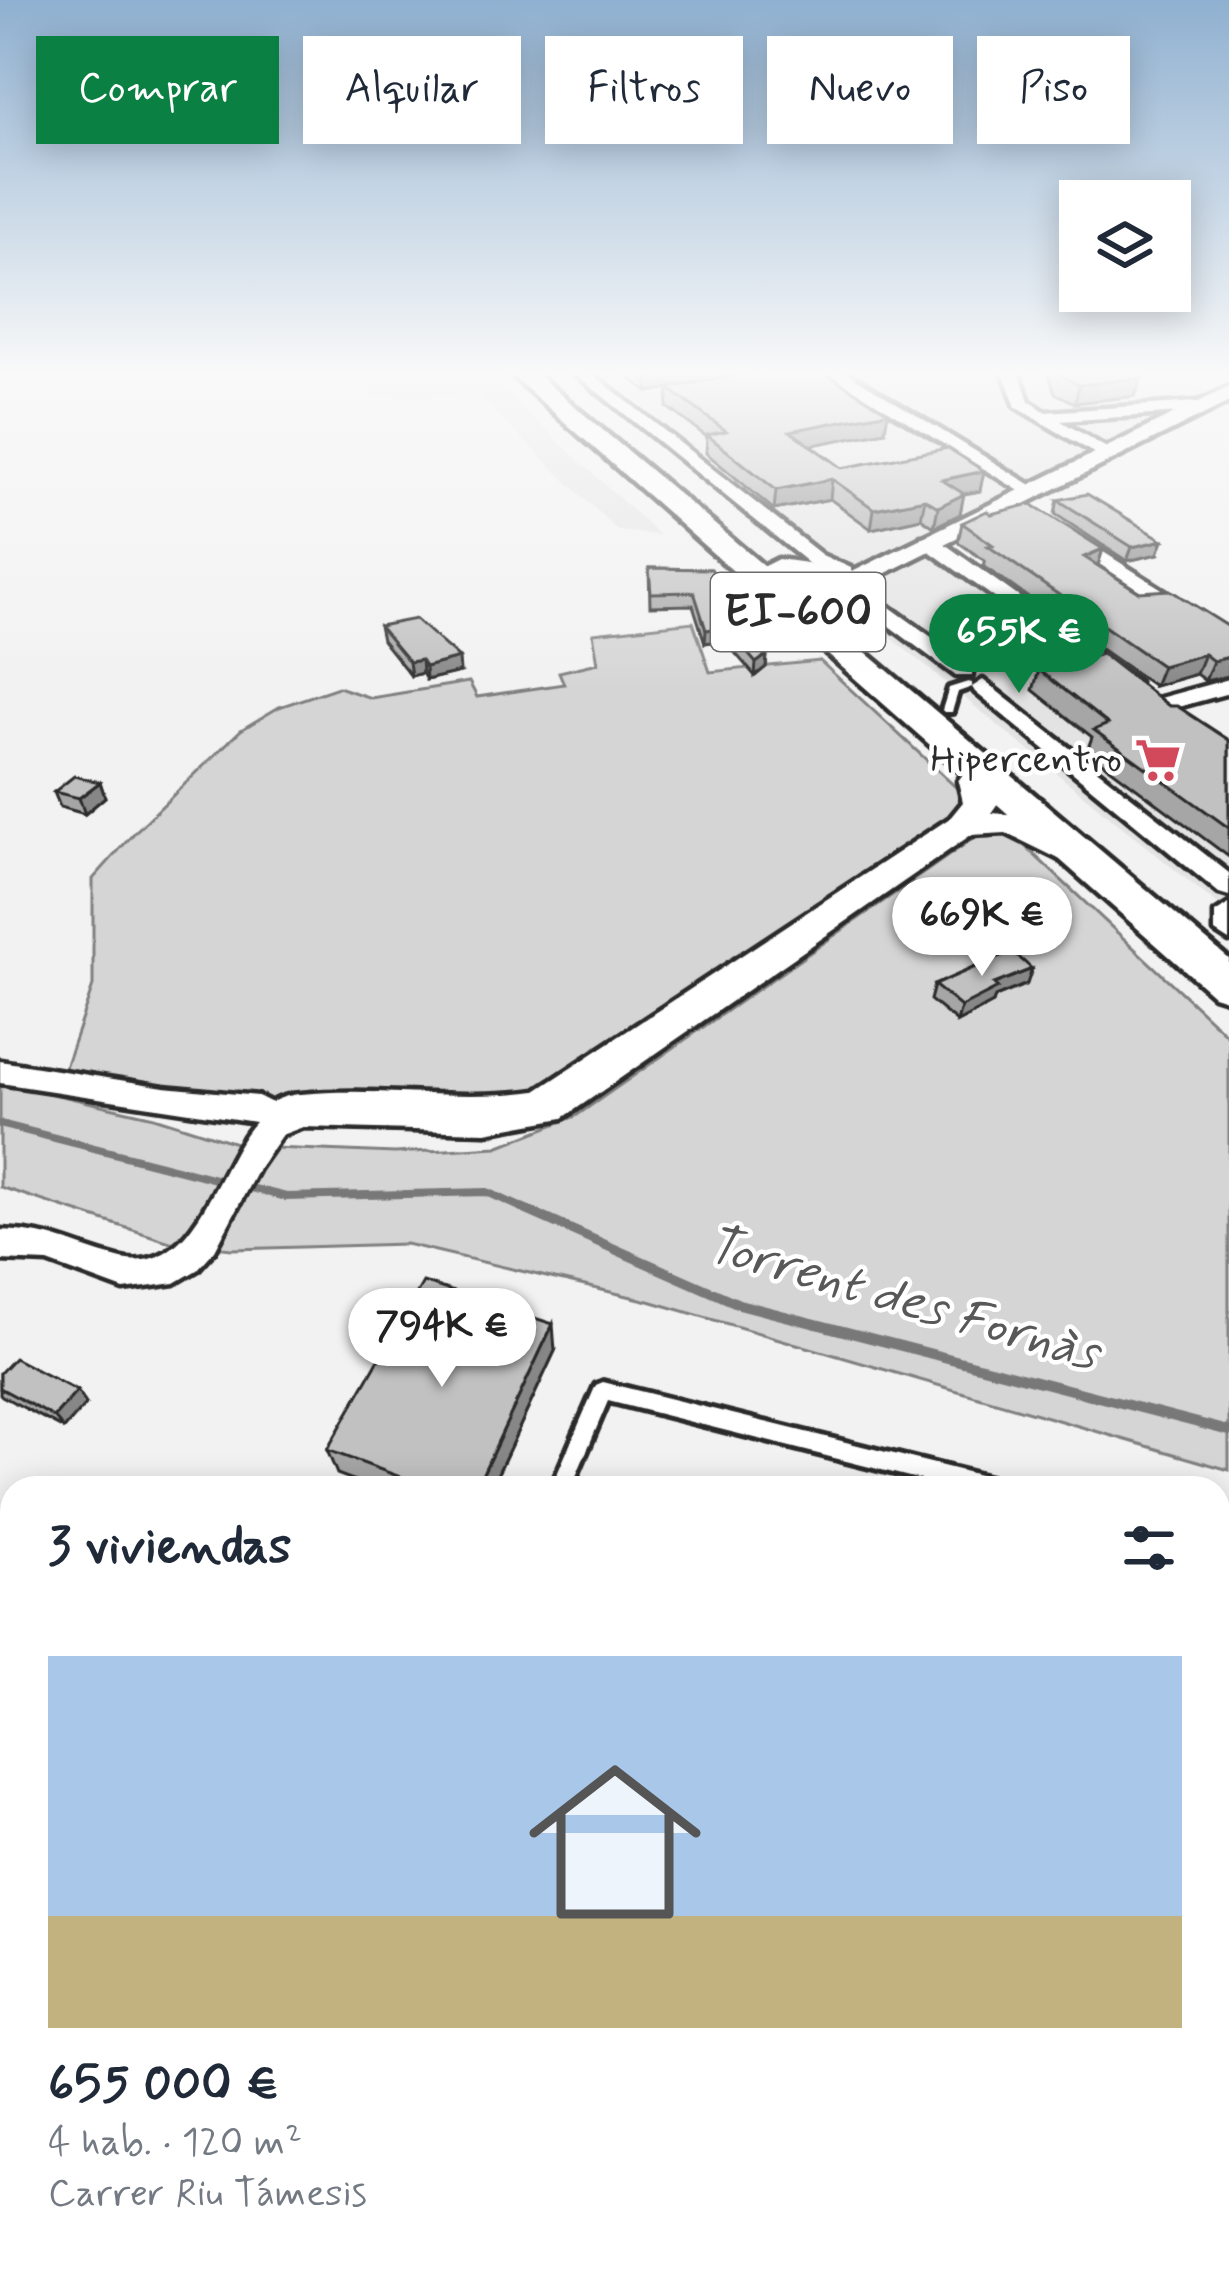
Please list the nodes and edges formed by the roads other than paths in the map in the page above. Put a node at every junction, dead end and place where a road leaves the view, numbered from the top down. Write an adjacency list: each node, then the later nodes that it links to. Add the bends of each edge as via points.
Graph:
1 (643, 478): 14 (main road, EI-600)
2 (671, 478): 8 (main road, EI-600)
3 (719, 478): 9 (street, via 814,559)
4 (996, 478): 6 (street)
5 (1057, 478): 6 (street)
6 (1022, 496): 7 (street); 11 (street)
7 (938, 548): 9 (street); 12 (street, via 1168,711)
8 (778, 568): 9 (main road); 10 (main road, EI-600)
9 (851, 577): 10 (main road, via 843,608); 13 (street)
10 (848, 627): 13 (main road, EI-600)
11 (1229, 641)
12 (1229, 686)
13 (965, 688): 18 (street); 21 (main road, EI-600)
14 (892, 694): 15 (street, via 916,729); 17 (main road, EI-600)
15 (975, 781): 16 (street, via 981,803)
16 (962, 825): 17 (street, via 1011,823); 24 (street, via 547,1106 486,1115 298,1110)
17 (1076, 853): 22 (main road, EI-600)
18 (1229, 887)
19 (1229, 913): 20 (street)
20 (1229, 932)
21 (1229, 946)
22 (1229, 984)
23 (0, 1072): 24 (street, via 258,1108)
24 (264, 1132): 25 (street, via 191,1255 157,1273 133,1277 52,1248)
25 (0, 1245)
26 (566, 1476): 27 (lane, via 603,1391)
27 (943, 1476)

